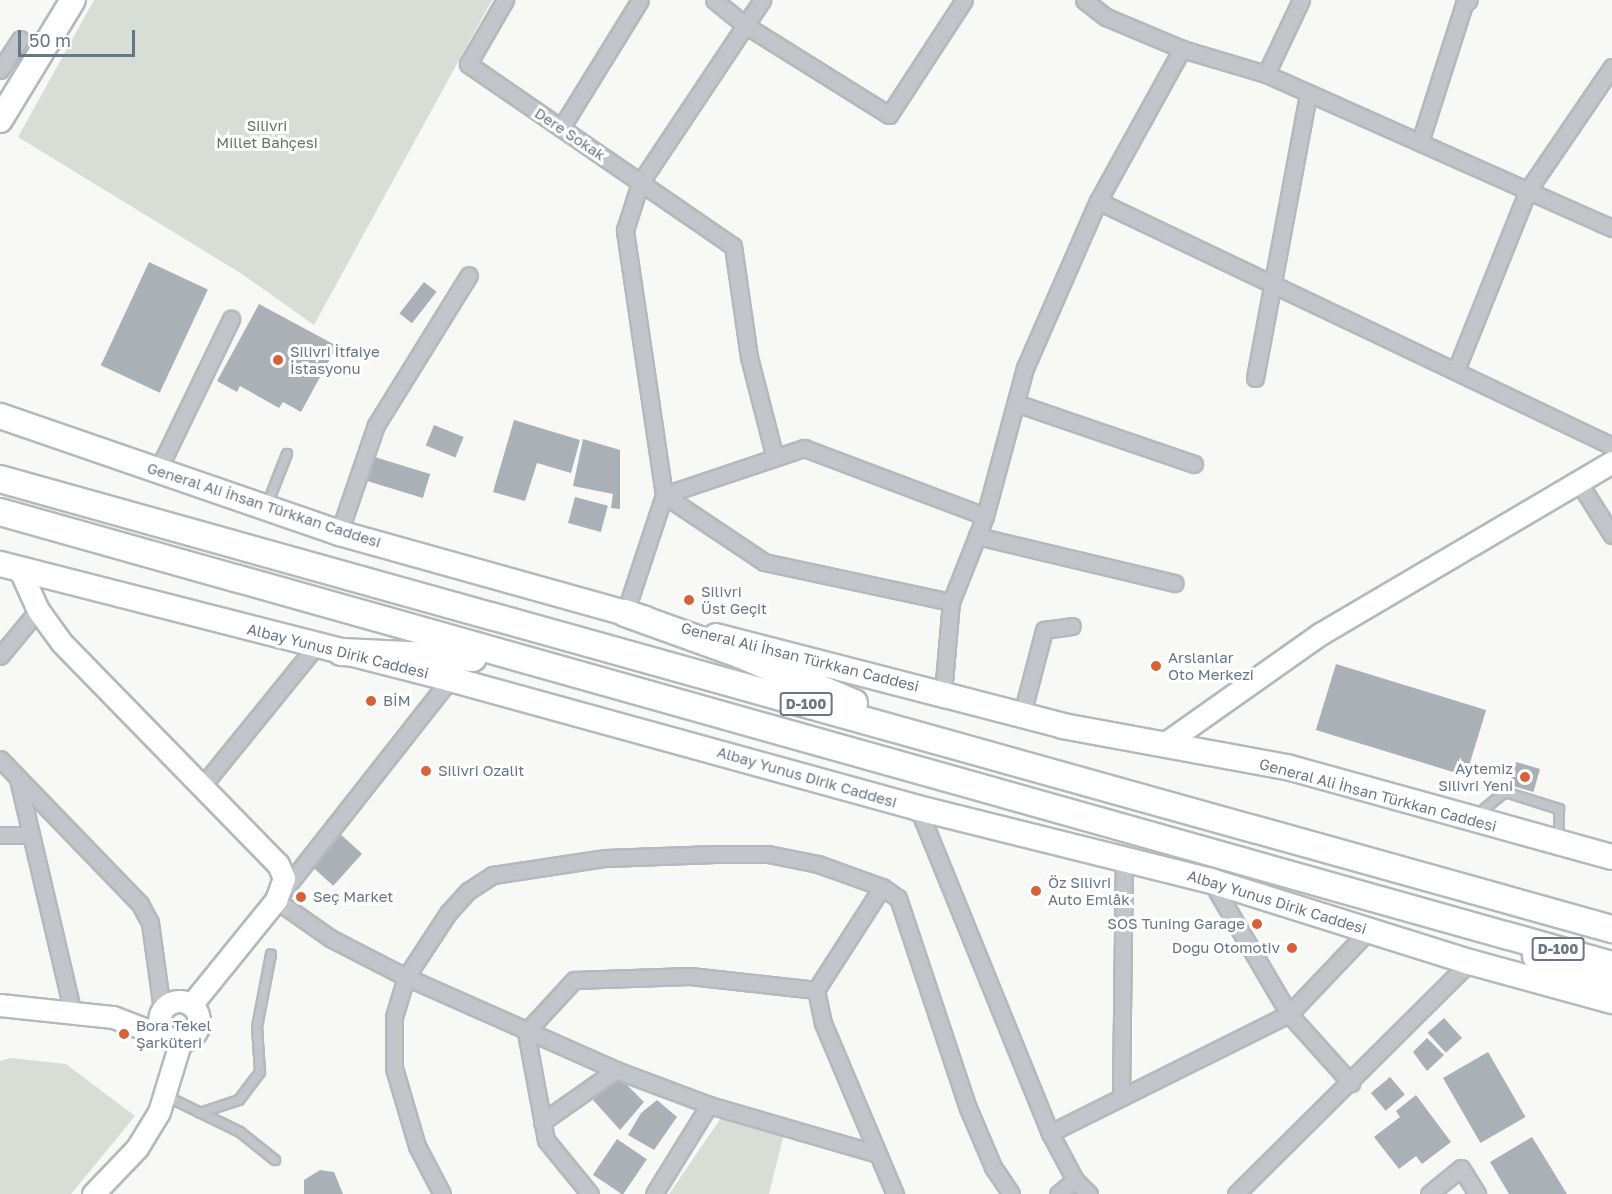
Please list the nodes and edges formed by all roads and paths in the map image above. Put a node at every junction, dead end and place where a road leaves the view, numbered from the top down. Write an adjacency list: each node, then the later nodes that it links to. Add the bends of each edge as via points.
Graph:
1 (73, 0): 19 (main road)
2 (505, 0): 20 (street, Dere Sokak, via 468,64)
3 (640, 0): 20 (street)
4 (714, 0): 12 (street)
5 (762, 0): 12 (street)
6 (964, 0): 12 (street, via 889,115)
7 (1084, 0): 11 (street)
8 (1108, 0): 11 (street)
9 (1301, 0): 17 (street)
10 (1469, 0): 21 (street, via 1464,4)
11 (1106, 17): 14 (street)
12 (745, 25): 22 (street)
13 (20, 39): 16 (street)
14 (1182, 49): 17 (street); 24 (street)
15 (1612, 67): 23 (street)
16 (0, 70)
17 (1266, 74): 18 (street)
18 (1308, 96): 21 (street); 27 (street)
19 (0, 120)
20 (561, 128): 22 (street, Dere Sokak)
21 (1420, 142): 23 (street)
22 (640, 183): 35 (street, Dere Sokak, via 733,246 749,357); 41 (street, via 625,230)
23 (1528, 190): 25 (street); 29 (street)
24 (1098, 201): 27 (street); 31 (street, via 1025,368)
25 (1612, 228)
26 (469, 275): 45 (street, via 376,425)
27 (1273, 284): 29 (street); 30 (street)
28 (231, 319): 38 (street)
29 (1456, 370): 33 (street)
30 (1255, 378)
31 (1016, 403): 37 (street); 44 (street)
32 (0, 416): 38 (main road, General Ali İhsan Türkkan Caddesi)
33 (1612, 446)
34 (287, 454): 42 (lane)
35 (775, 458): 41 (street); 44 (street, via 804,448)
36 (1612, 462): 40 (main road)
37 (1194, 464)
38 (158, 470): 42 (main road, General Ali İhsan Türkkan Caddesi)
39 (0, 479): 61 (highway, D-100)
40 (1578, 481): 46 (street); 62 (main road, via 1320,634)
41 (664, 495): 50 (street, via 764,562); 52 (street)
42 (267, 506): 45 (main road, General Ali İhsan Türkkan Caddesi)
43 (0, 512): 57 (highway, D-100)
44 (985, 516): 47 (street)
45 (339, 533): 52 (main road, General Ali İhsan Türkkan Caddesi)
46 (1612, 535)
47 (977, 536): 49 (street); 50 (street)
48 (9, 566): 51 (main road); 54 (main road, Albay Yunus Dirik Caddesi)
49 (1173, 583)
50 (951, 602): 59 (street)
51 (38, 610): 56 (street); 65 (main road, via 62,642)
52 (625, 613): 59 (main road, General Ali İhsan Türkkan Caddesi); 61 (highway, via 739,654)
53 (1072, 626): 60 (street, via 1044,630)
54 (316, 646): 55 (main road, Albay Yunus Dirik Caddesi); 65 (street)
55 (341, 652): 57 (highway); 58 (main road, Albay Yunus Dirik Caddesi)
56 (0, 656)
57 (525, 662): 78 (highway, D-100)
58 (450, 679): 66 (main road, Albay Yunus Dirik Caddesi); 75 (street)
59 (943, 693): 60 (main road, General Ali İhsan Türkkan Caddesi)
60 (1022, 714): 62 (main road, General Ali İhsan Türkkan Caddesi)
61 (928, 738): 76 (highway, D-100)
62 (1164, 744): 67 (main road, General Ali İhsan Türkkan Caddesi, via 1287,767)
63 (0, 759): 64 (street)
64 (18, 779): 68 (street); 88 (street, via 140,903 150,923)
65 (203, 785): 75 (main road, via 278,864 284,878)
66 (918, 808): 72 (main road, Albay Yunus Dirik Caddesi); 101 (street)
67 (1472, 819): 70 (main road, General Ali İhsan Türkkan Caddesi); 70 (lane, via 1505,792 1559,809)
68 (29, 834): 69 (street); 89 (street)
69 (0, 835)
70 (1559, 845): 71 (main road, General Ali İhsan Türkkan Caddesi)
71 (1612, 856)
72 (1124, 859): 73 (main road, Albay Yunus Dirik Caddesi); 97 (street)
73 (1211, 881): 77 (main road, Albay Yunus Dirik Caddesi); 90 (street)
74 (882, 886): 82 (street, via 818,864 768,854 606,858 493,875 468,891 448,913); 84 (street); 110 (street, via 898,898 968,1108 993,1167)
75 (276, 900): 82 (street, via 330,938); 87 (main road)
76 (1612, 929)
77 (1369, 930): 80 (main road, Albay Yunus Dirik Caddesi); 90 (street)
78 (1503, 934): 81 (highway, D-100); 83 (highway, via 1527,951)
79 (271, 954): 99 (lane, via 257,1027 260,1072 239,1100)
80 (1470, 962): 85 (main road, Albay Yunus Dirik Caddesi); 95 (street)
81 (1612, 964)
82 (406, 977): 92 (street); 106 (street, via 394,1017 394,1068 417,1146)
83 (1612, 987)
84 (816, 990): 92 (street, via 690,976 574,980); 102 (street, via 823,1023)
85 (1612, 1001)
86 (0, 1005): 89 (main road)
87 (191, 1005): 88 (main road, via 179,1001); 93 (main road, via 199,1023 193,1035)
88 (162, 1010): 91 (main road); 93 (main road, via 160,1028)
89 (73, 1012): 91 (main road)
90 (1289, 1014): 95 (street); 97 (street)
91 (112, 1017): 93 (main road)
92 (526, 1032): 94 (street); 100 (street)
93 (175, 1039): 96 (main road)
94 (615, 1070): 98 (street); 100 (street)
95 (1351, 1083): 113 (street)
96 (165, 1095): 99 (lane); 105 (main road, via 137,1148)
97 (1122, 1097): 101 (street)
98 (710, 1105): 102 (street); 108 (street)
99 (200, 1113): 103 (lane, via 240,1132)
100 (542, 1122): 107 (street, via 546,1140)
101 (1050, 1133): 104 (street)
102 (878, 1154): 109 (street)
103 (276, 1160)
104 (1075, 1180): 111 (street); 112 (street)
105 (93, 1194)
106 (442, 1194)
107 (590, 1194)
108 (654, 1194)
109 (895, 1194)
110 (1011, 1194)
111 (1058, 1194)
112 (1089, 1194)
113 (1236, 1194)
114 (1430, 1194): 115 (street, via 1461,1168)
115 (1477, 1194)

